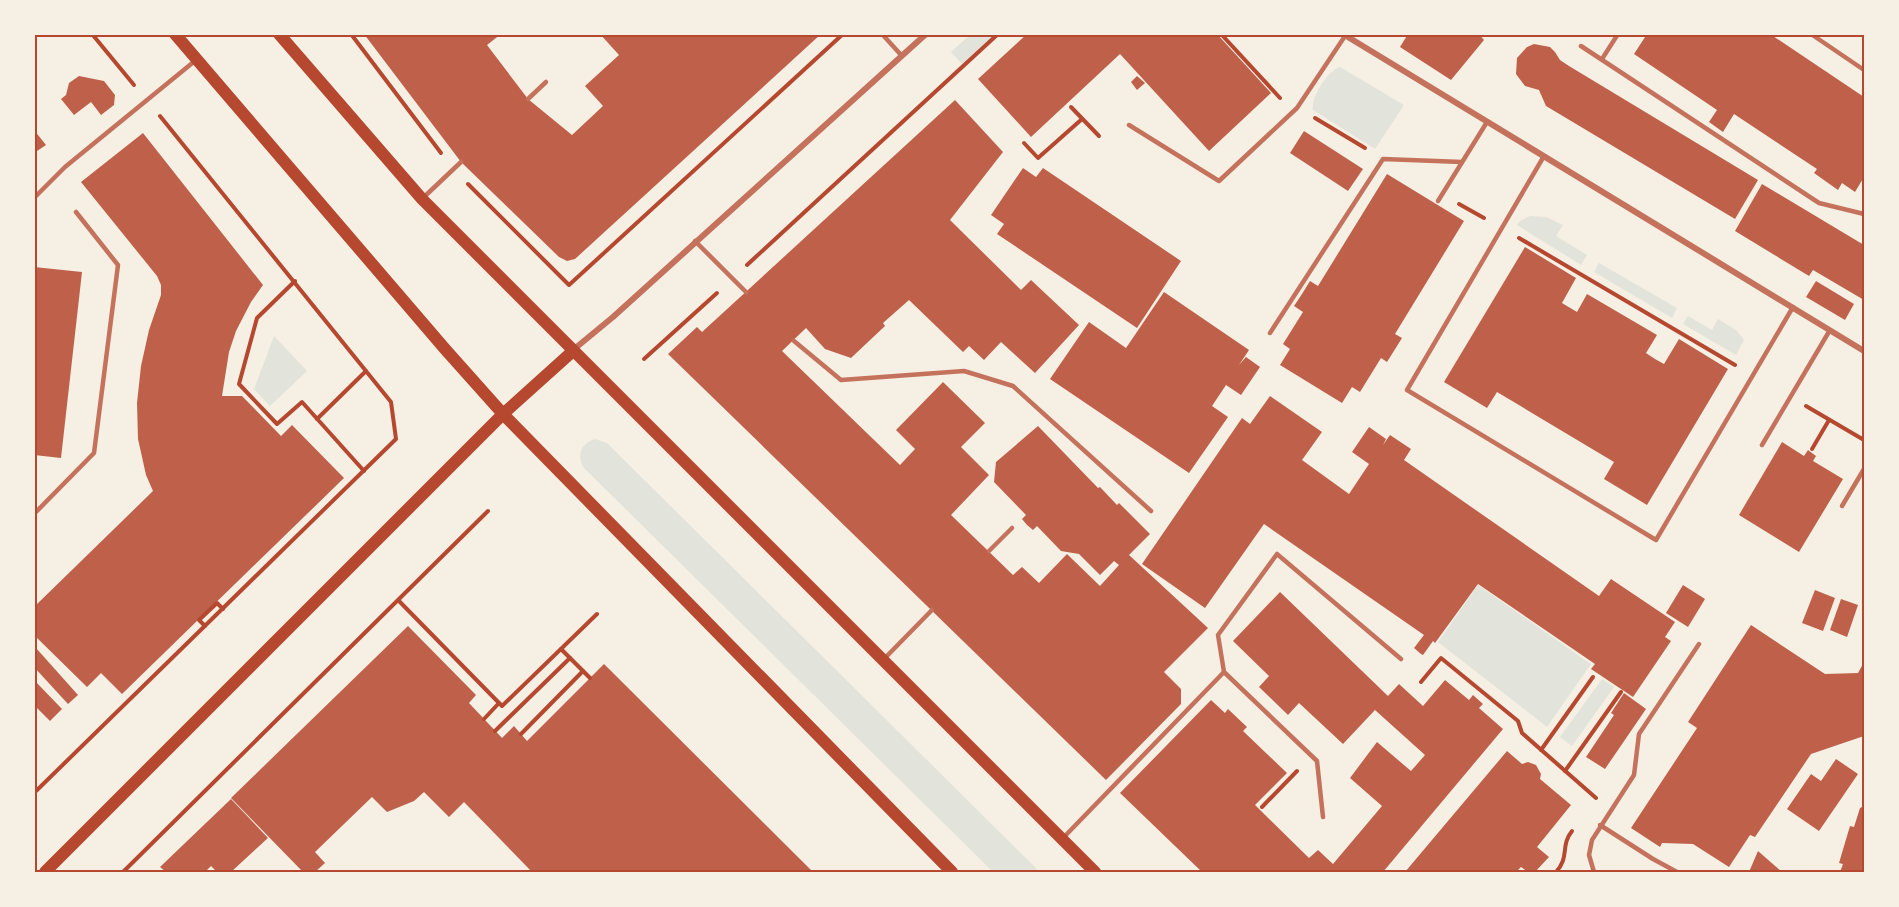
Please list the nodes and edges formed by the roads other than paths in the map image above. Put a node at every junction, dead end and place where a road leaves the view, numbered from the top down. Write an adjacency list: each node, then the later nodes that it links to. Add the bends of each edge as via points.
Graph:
1 (175, 34): 11 (main road)
2 (279, 34): 21 (main road)
3 (882, 34): 9 (lane)
4 (926, 34): 9 (street)
5 (1618, 34): 10 (lane)
6 (1811, 34): 12 (lane)
7 (1344, 35): 15 (street); 16 (lane, via 1297,108 1219,181)
8 (1581, 46): 10 (lane)
9 (902, 56): 25 (street)
10 (1602, 59): 24 (lane, via 1819,203)
11 (196, 60): 20 (lane, via 65,167); 33 (main road)
12 (1864, 70)
13 (546, 82): 14 (lane)
14 (528, 99)
15 (1487, 122): 17 (street); 19 (lane)
16 (1129, 125)
17 (1544, 156): 27 (street); 27 (lane, via 1407,390 1656,540)
18 (461, 162): 21 (lane)
19 (1462, 162): 22 (lane); 29 (lane, via 1383,159)
20 (34, 198)
21 (422, 199): 31 (main road)
22 (1438, 201)
23 (76, 212): 38 (lane, via 117,265 94,453)
24 (1864, 214)
25 (695, 241): 26 (lane); 31 (street)
26 (746, 292)
27 (1793, 307): 28 (street)
28 (1830, 330): 32 (street); 34 (lane)
29 (1270, 333)
30 (794, 341): 37 (lane, via 841,380 964,371 1013,386)
31 (573, 351): 33 (main road); 44 (main road)
32 (1864, 351)
33 (503, 414): 49 (main road); 50 (main road)
34 (1762, 444)
35 (1864, 469): 36 (lane)
36 (1842, 506)
37 (1150, 511)
38 (34, 514)
39 (1012, 528): 40 (lane)
40 (989, 551)
41 (932, 610): 44 (lane)
42 (1699, 644): 47 (lane, via 1640,734 1634,775)
43 (1401, 659): 45 (lane, via 1277,554 1218,634)
44 (882, 661): 48 (main road)
45 (1224, 672): 46 (lane, via 1317,761); 48 (lane)
46 (1323, 817)
47 (1600, 825): 52 (lane, via 1589,855); 53 (lane)
48 (1062, 839): 51 (main road)
49 (45, 873)
50 (952, 873)
51 (1095, 873)
52 (1594, 873)
53 (1677, 873)

